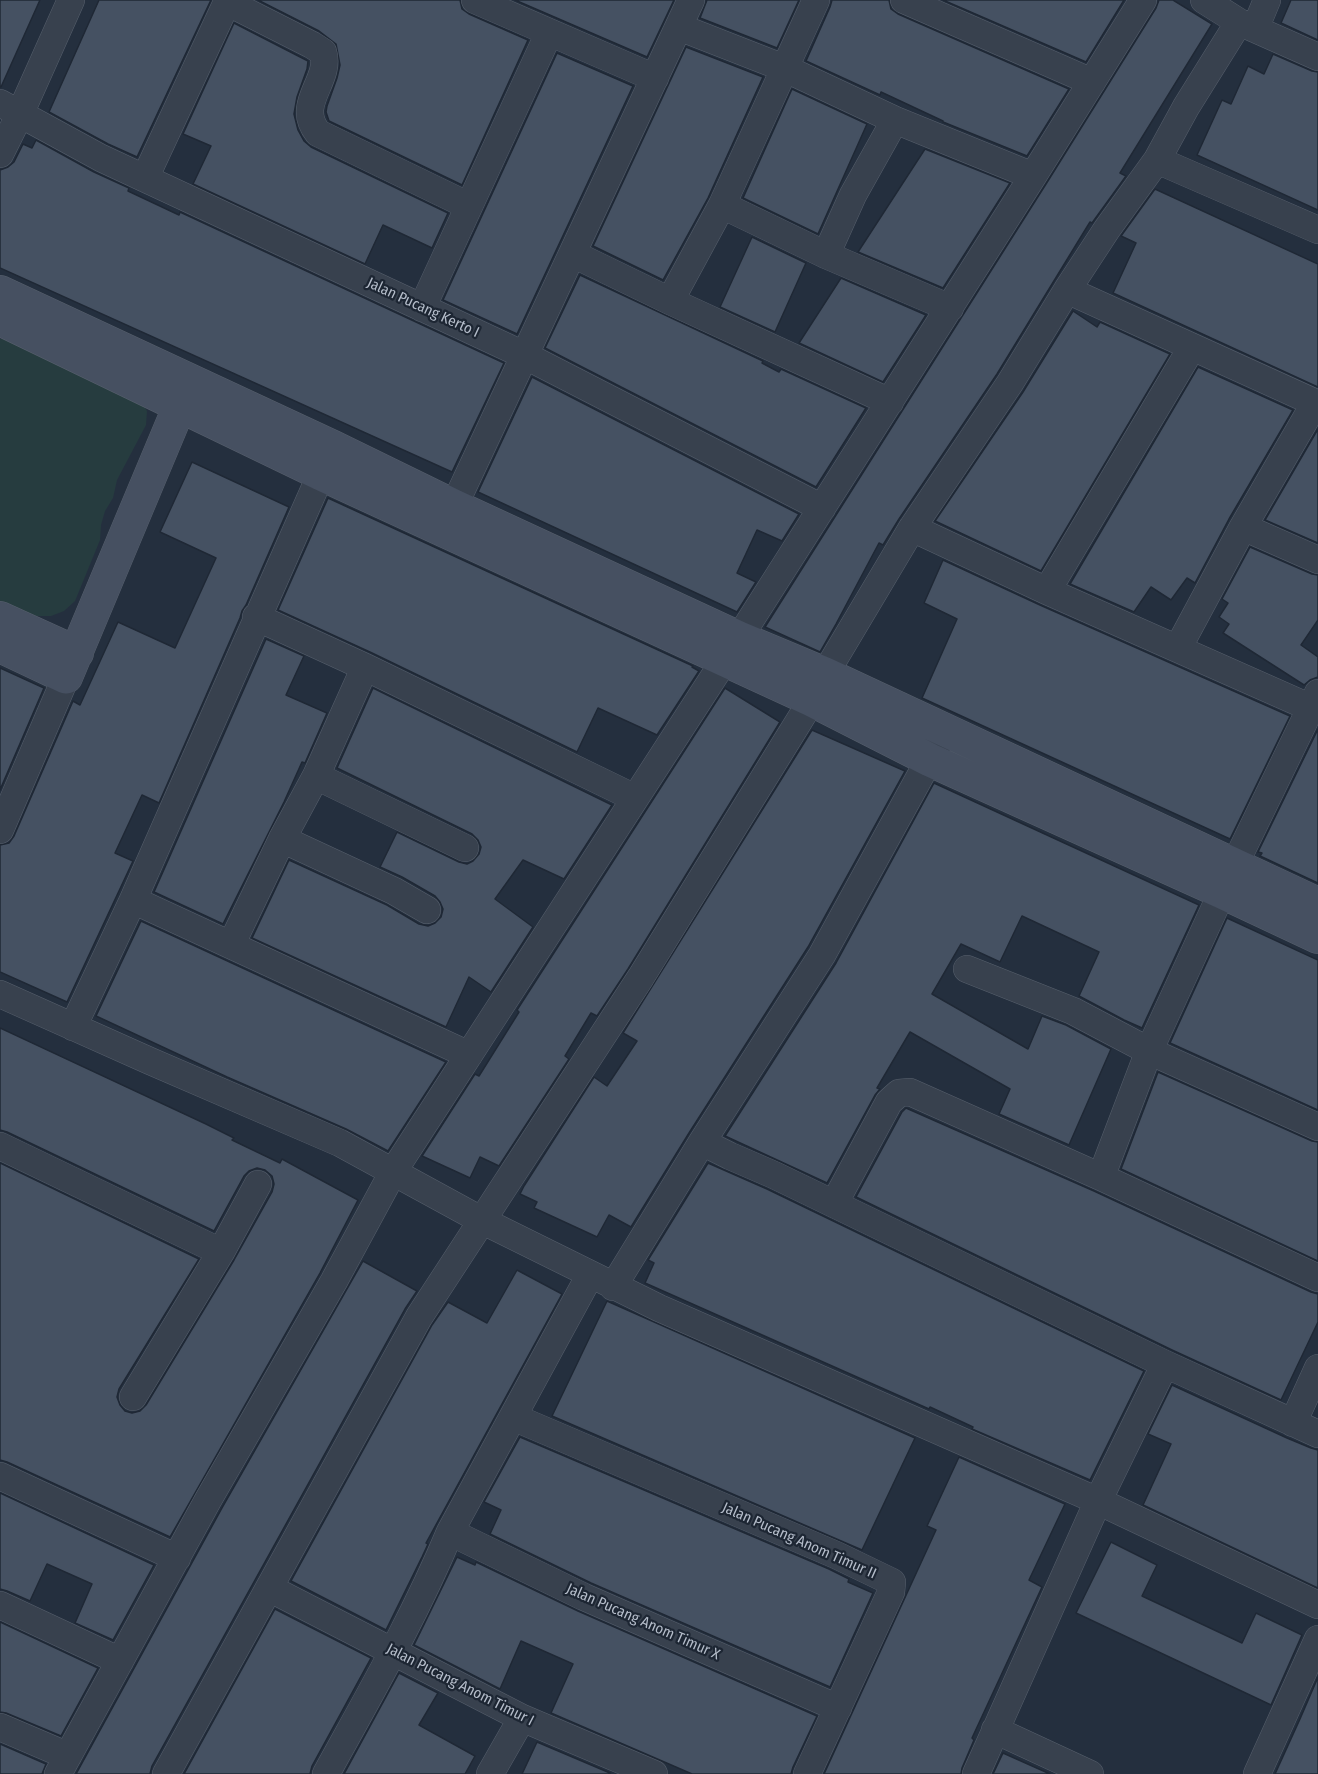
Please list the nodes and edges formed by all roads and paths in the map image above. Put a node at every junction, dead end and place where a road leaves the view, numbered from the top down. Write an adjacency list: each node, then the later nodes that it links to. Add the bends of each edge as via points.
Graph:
1 (71, 0): 17 (street)
2 (475, 0): 12 (street)
3 (691, 0): 11 (street)
4 (816, 0): 14 (street)
5 (904, 0): 16 (street)
6 (1143, 0): 16 (street)
7 (1204, 0): 10 (street)
8 (1267, 0): 10 (street)
9 (228, 1): 22 (street); 24 (street, via 323,52 325,67 309,109 318,133)
10 (1247, 25): 13 (street); 20 (street, via 1192,98)
11 (679, 27): 14 (street); 15 (street)
12 (549, 33): 15 (street); 24 (street)
13 (1318, 57)
14 (784, 68): 18 (street); 23 (street)
15 (655, 78): 26 (street)
16 (1092, 82): 21 (street)
17 (10, 108): 19 (street); 22 (street, Jalan Pucang Kerto I)
18 (895, 120): 21 (street); 27 (street, via 853,195)
19 (0, 154)
20 (1157, 160): 25 (street); 28 (street)
21 (1033, 176): 32 (street)
22 (145, 178): 31 (street, Jalan Pucang Kerto I)
23 (722, 205): 27 (street); 30 (street)
24 (469, 206): 31 (street)
25 (1318, 230)
26 (573, 254): 30 (street); 35 (street)
27 (826, 255): 32 (street)
28 (1067, 290): 34 (street); 43 (street)
29 (0, 292): 36 (main road)
30 (670, 301): 37 (street)
31 (422, 308): 35 (street, Jalan Pucang Kerto I)
32 (950, 308): 37 (street)
33 (0, 319): 36 (main road)
34 (1192, 347): 38 (street); 45 (street)
35 (526, 356): 40 (street); 41 (street, Jalan Pucang Kerto I)
36 (185, 394): 39 (main road); 51 (main road)
37 (890, 402): 41 (street)
38 (1316, 404): 42 (street)
39 (327, 460): 40 (main road); 46 (street); 50 (main road)
40 (454, 506): 50 (main road)
41 (822, 508): 50 (street)
42 (1243, 527): 44 (street); 49 (street)
43 (912, 528): 45 (street); 53 (street)
44 (1318, 560)
45 (1047, 591): 49 (street)
46 (256, 617): 52 (street); 63 (street)
47 (0, 618): 51 (main road)
48 (0, 646): 51 (main road)
49 (1178, 648): 54 (street)
50 (732, 650): 53 (main road); 58 (street)
51 (71, 665): 59 (street)
52 (365, 668): 57 (street); 58 (street)
53 (819, 687): 55 (main road); 56 (main road); 80 (street, via 641,977)
54 (1316, 704): 62 (street)
55 (945, 732): 56 (street); 62 (main road)
56 (930, 760): 62 (main road); 74 (street, via 822,955)
57 (316, 777): 60 (street); 61 (street)
58 (635, 798): 72 (street)
59 (0, 830)
60 (282, 839): 65 (street); 67 (street)
61 (465, 848)
62 (1228, 878): 64 (main road); 66 (main road); 71 (street)
63 (133, 900): 67 (street); 70 (street)
64 (1318, 904)
65 (427, 910)
66 (1318, 937)
67 (231, 945): 72 (street)
68 (967, 969): 71 (street, via 1073,1011)
69 (0, 994): 70 (street)
70 (73, 1027): 76 (street, via 340,1143)
71 (1149, 1051): 73 (street); 77 (street)
72 (469, 1055): 76 (street)
73 (1318, 1127)
74 (702, 1142): 79 (street); 83 (street)
75 (1, 1148): 81 (street)
76 (393, 1172): 80 (street); 93 (street)
77 (1101, 1177): 79 (street, via 904,1092 889,1102); 82 (street)
78 (258, 1184): 81 (street)
79 (834, 1204): 84 (street)
80 (481, 1220): 83 (street); 94 (street, via 419,1317)
81 (221, 1252): 86 (street)
82 (1318, 1278)
83 (602, 1281): 87 (street); 91 (street)
84 (1165, 1364): 88 (street); 91 (street)
85 (1318, 1368): 88 (street)
86 (133, 1397)
87 (513, 1417): 92 (street); 100 (street, Jalan Pucang Anom Timur II, via 892,1582 891,1592)
88 (1293, 1423): 89 (street)
89 (1318, 1434)
90 (0, 1476): 93 (street)
91 (1098, 1501): 96 (street); 103 (street)
92 (450, 1532): 98 (street); 100 (street, Jalan Pucang Anom Timur X, via 584,1597)
93 (177, 1558): 99 (street)
94 (269, 1588): 98 (street, Jalan Pucang Anom Timur I); 105 (street)
95 (0, 1605): 99 (street)
96 (1318, 1605)
97 (1318, 1639): 112 (street)
98 (394, 1651): 101 (street, Jalan Pucang Anom Timur I); 106 (street)
99 (120, 1660): 104 (street)
100 (838, 1708): 109 (street, Jalan Pucang Anom Timur II)
101 (522, 1718): 107 (street); 108 (street, Jalan Pucang Anom Timur I)
102 (0, 1727): 104 (street)
103 (995, 1730): 110 (street); 111 (street)
104 (63, 1765)
105 (166, 1774)
106 (326, 1774)
107 (490, 1774)
108 (653, 1774)
109 (807, 1774)
110 (976, 1774)
111 (1090, 1774)
112 (1257, 1774)

